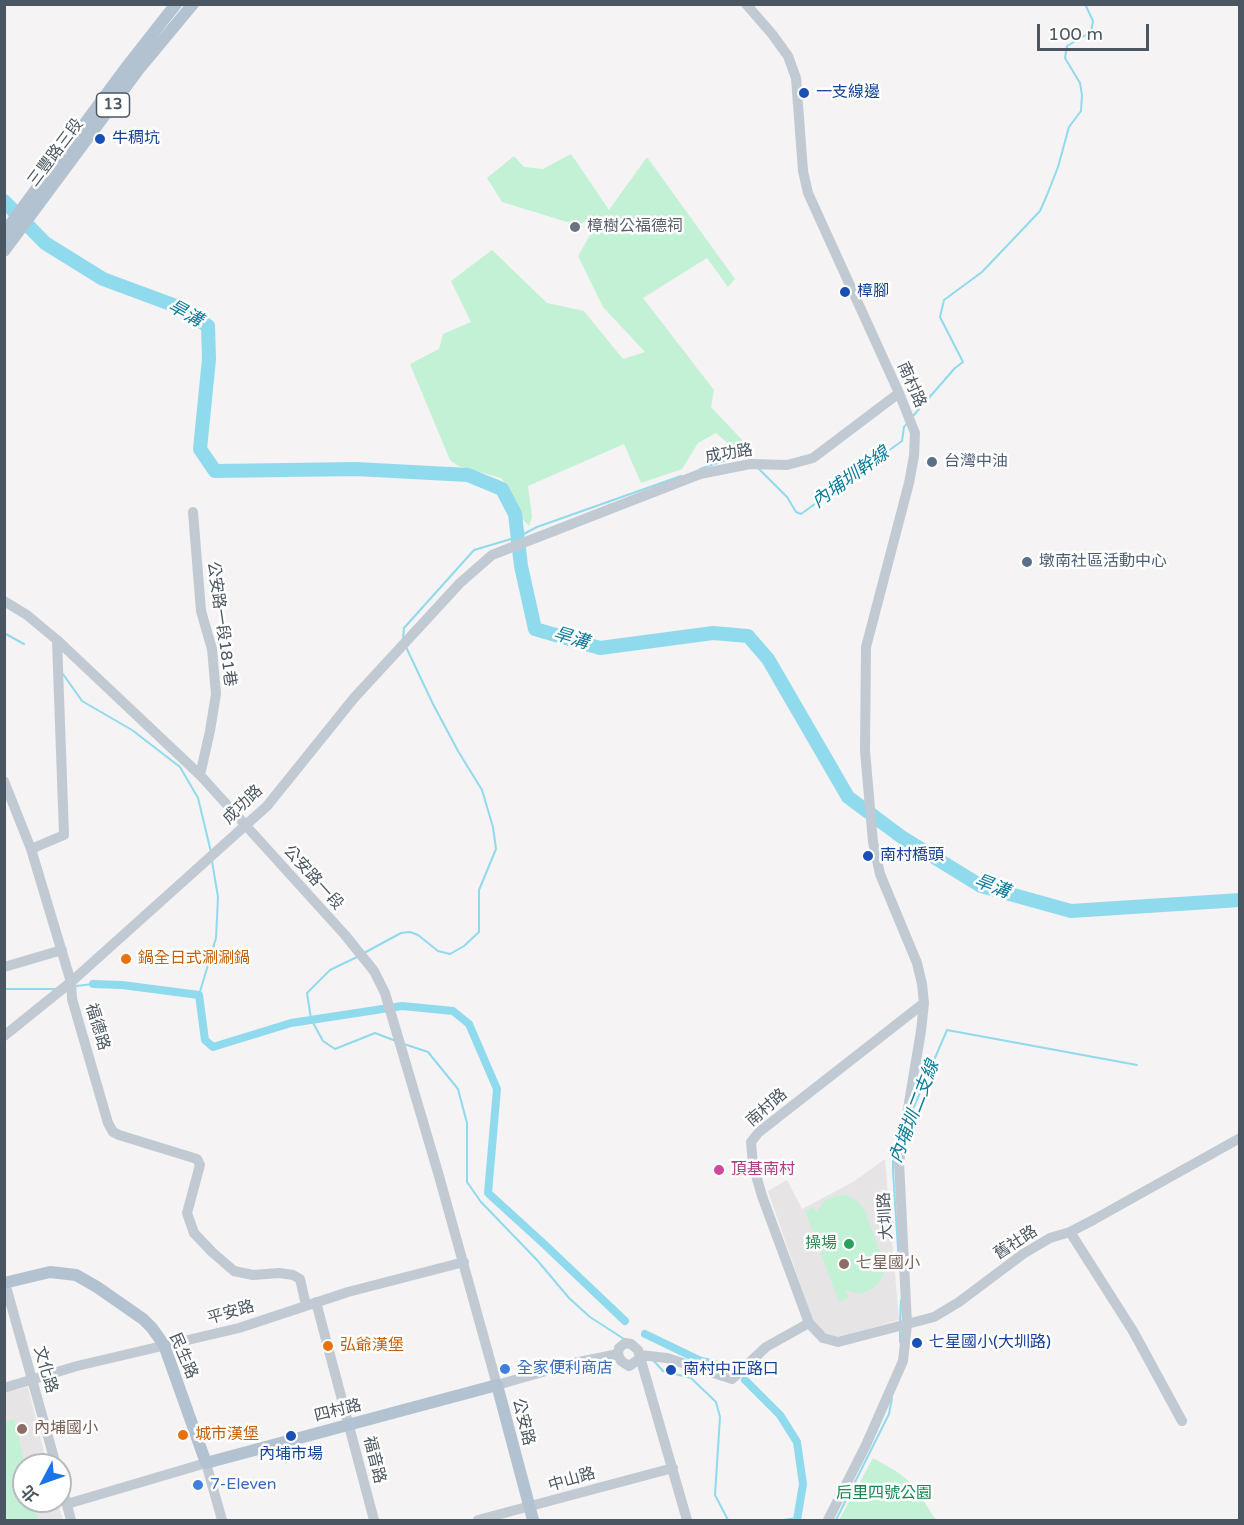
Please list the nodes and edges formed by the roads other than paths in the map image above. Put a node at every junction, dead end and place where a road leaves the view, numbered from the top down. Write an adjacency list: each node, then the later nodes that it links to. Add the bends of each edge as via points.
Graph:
1 (176, 4): 4 (main road, 三豐路三段 / 13, via 125,69)
2 (193, 4): 4 (main road, 三豐路三段 / 13)
3 (746, 4): 7 (street, 南村路, via 788,56 796,78 808,193)
4 (31, 206): 5 (main road, 13)
5 (11, 230): 6 (main road, 13)
6 (4, 251)
7 (900, 393): 13 (street, 成功路, via 813,458 787,465 750,464 700,474 492,555 475,568 354,698 267,806); 18 (street, 南村路, via 915,433 914,456 866,646 865,751 879,874 917,963)
8 (194, 512): 11 (street, 公安路一段181巷, via 201,611 212,649 216,693)
9 (4, 601): 10 (street, 公安路一段)
10 (57, 640): 11 (street, 公安路一段); 14 (street, via 63,835)
11 (200, 775): 13 (street, 公安路一段)
12 (4, 781): 14 (street, 福德路)
13 (246, 826): 17 (street, 成功路); 22 (street, 公安路一段, via 366,960 385,993)
14 (31, 849): 15 (street, 福德路)
15 (62, 950): 16 (street); 17 (street, 福德路)
16 (4, 967)
17 (71, 982): 19 (street, 成功路); 24 (street, 福德路, via 72,999 113,1132 197,1159 200,1166 187,1213 194,1233 234,1270 253,1275 279,1273 300,1279)
18 (924, 1003): 25 (street, 南村路, via 751,1142 762,1196); 26 (street, 大圳路, via 898,1162)
19 (4, 1036)
20 (1239, 1138): 21 (street, 舊社路)
21 (1070, 1232): 26 (street, 舊社路, via 1050,1238 1023,1254 934,1317); 33 (street, via 1133,1331)
22 (464, 1262): 24 (street, 平安路); 31 (street, 公安路)
23 (5, 1283): 27 (main road, 民生路, via 50,1272 76,1275 129,1307 152,1328); 30 (street, 文化路)
24 (311, 1303): 27 (street, 平安路, via 239,1328); 34 (street, 福音路)
25 (809, 1323): 26 (street, 舊社路, via 823,1338 838,1342); 29 (street, via 766,1347 732,1379 667,1358)
26 (907, 1324): 45 (street, 大圳路, via 903,1361)
27 (164, 1346): 30 (street, 平安路); 36 (main road, 民生路)
28 (618, 1354): 29 (street, 四村路, via 629,1366); 29 (street, via 625,1343 635,1347); 31 (street, 四村路)
29 (640, 1355): 37 (street)
30 (33, 1380): 32 (street, 平安路); 35 (street, 文化路)
31 (497, 1385): 34 (main road, 四村路); 39 (main road, 公安路)
32 (4, 1388)
33 (1182, 1421)
34 (350, 1425): 36 (main road, 四村路); 41 (street, 福音路)
35 (53, 1453)
36 (206, 1463): 38 (street, 四村路); 40 (street, 民生路)
37 (673, 1468): 39 (street, 中山路); 44 (street)
38 (72, 1503)
39 (529, 1507): 42 (street, 中山路); 43 (main road, 公安路)
40 (222, 1521)
41 (374, 1521)
42 (478, 1521)
43 (533, 1521)
44 (687, 1521)
45 (828, 1521)

